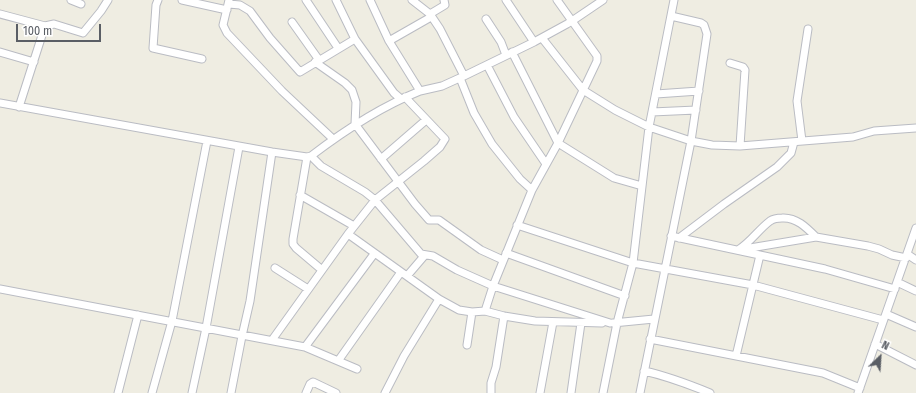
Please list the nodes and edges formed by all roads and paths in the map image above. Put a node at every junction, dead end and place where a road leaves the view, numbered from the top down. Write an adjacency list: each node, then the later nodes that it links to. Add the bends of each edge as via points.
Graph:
1 (71, 0): 14 (street)
2 (108, 0): 22 (street, via 83,33 54,24)
3 (158, 0): 31 (street, via 153,48)
4 (182, 0): 15 (street)
5 (306, 0): 28 (street)
6 (336, 0): 25 (street)
7 (370, 0): 26 (street)
8 (412, 0): 17 (street)
9 (444, 0): 17 (street, via 445,5)
10 (506, 0): 27 (street)
11 (557, 0): 20 (street)
12 (604, 0): 20 (street)
13 (674, 0): 18 (street)
14 (81, 4)
15 (229, 5): 32 (street, via 240,5 250,11 300,72); 50 (street, via 223,26 227,33 282,91)
16 (0, 14): 22 (street)
17 (431, 15): 26 (street); 36 (street)
18 (671, 16): 39 (street, via 701,23 706,30); 40 (street)
19 (486, 19): 30 (street)
20 (572, 21): 24 (street); 37 (street, via 597,56)
21 (292, 22): 32 (street)
22 (45, 26): 33 (street)
23 (808, 29): 53 (street, via 797,101)
24 (542, 38): 27 (street); 37 (street)
25 (355, 39): 28 (street); 41 (street, via 394,93)
26 (389, 41): 38 (street)
27 (534, 42): 30 (street)
28 (338, 48): 32 (street)
29 (0, 52): 33 (street)
30 (509, 54): 35 (street); 55 (street)
31 (202, 59)
32 (317, 61): 47 (street, via 352,90 356,102)
33 (34, 62): 43 (street)
34 (730, 63): 56 (street, via 745,70)
35 (487, 65): 36 (street); 61 (street, via 514,117)
36 (462, 77): 38 (street, via 442,86); 64 (street, via 474,113 492,144)
37 (583, 90): 48 (street); 55 (street)
38 (420, 91): 41 (street)
39 (699, 91): 40 (street); 44 (street)
40 (656, 94): 45 (street)
41 (403, 98): 46 (street); 47 (street)
42 (0, 104): 43 (street)
43 (19, 107): 51 (street)
44 (696, 110): 45 (street); 52 (street)
45 (652, 112): 48 (street)
46 (426, 120): 60 (street); 62 (street, via 445,140)
47 (355, 124): 50 (street); 60 (street)
48 (649, 127): 52 (street); 63 (street)
49 (916, 128): 53 (street)
50 (333, 139): 59 (street)
51 (208, 141): 57 (street); 100 (street)
52 (691, 141): 56 (street); 71 (street)
53 (802, 141): 54 (street)
54 (794, 142): 56 (street); 71 (street, via 791,153 777,167)
55 (558, 143): 61 (street); 63 (street, via 610,176)
56 (740, 146)
57 (239, 147): 58 (street); 105 (street)
58 (272, 152): 59 (street); 106 (street, via 250,301)
59 (309, 156): 65 (street); 66 (street)
60 (381, 159): 62 (street)
61 (546, 164): 64 (street)
62 (398, 182): 66 (street); 79 (street, via 429,220 439,220 481,250)
63 (642, 186): 81 (street)
64 (532, 190): 67 (street)
65 (300, 194): 68 (street); 84 (street, via 293,244)
66 (375, 200): 68 (street); 76 (street)
67 (517, 225): 74 (street); 81 (street)
68 (354, 226): 70 (street)
69 (916, 228): 78 (street)
70 (348, 234): 75 (street); 84 (street)
71 (675, 237): 73 (street); 83 (street)
72 (816, 237): 73 (street); 73 (street, via 797,220 788,217 778,218 771,220 749,243); 78 (street)
73 (738, 250): 77 (street)
74 (506, 253): 79 (street); 92 (street)
75 (374, 254): 85 (street); 111 (street)
76 (424, 255): 85 (street); 88 (street, via 433,256)
77 (760, 255): 86 (street); 87 (street)
78 (906, 256): 80 (street); 87 (street)
79 (504, 260): 88 (street)
80 (916, 260)
81 (634, 263): 83 (street); 92 (street)
82 (275, 268): 90 (street)
83 (665, 268): 86 (street); 99 (street)
84 (322, 270): 90 (street)
85 (404, 274): 93 (street); 113 (street)
86 (753, 285): 98 (street); 112 (street)
87 (896, 285): 91 (street); 98 (street)
88 (493, 286): 94 (street); 103 (street)
89 (0, 289): 96 (street)
90 (308, 290): 108 (street)
91 (916, 291)
92 (625, 296): 103 (street)
93 (439, 299): 95 (street, via 459,310); 124 (street)
94 (485, 311): 95 (street); 97 (street)
95 (472, 312): 110 (street)
96 (138, 315): 100 (street); 118 (street)
97 (504, 316): 101 (street); 125 (street)
98 (885, 317): 104 (street); 109 (street)
99 (654, 319): 103 (street); 107 (street)
100 (172, 321): 105 (street); 119 (street)
101 (553, 322): 102 (street); 126 (street)
102 (581, 323): 103 (street); 127 (street)
103 (614, 323): 128 (street)
104 (916, 327)
105 (206, 328): 106 (street); 120 (street)
106 (242, 336): 108 (street); 121 (street)
107 (650, 339): 112 (street); 116 (street)
108 (272, 340): 111 (street)
109 (875, 344): 114 (street); 117 (street)
110 (467, 345)
111 (305, 347): 113 (street)
112 (736, 356): 117 (street, via 823,373)
113 (338, 361): 115 (street)
114 (916, 365)
115 (357, 369)
116 (644, 371): 129 (street); 130 (street, via 686,382)
117 (859, 390)
118 (118, 393)
119 (152, 393)
120 (192, 393)
121 (231, 393)
122 (306, 393): 123 (street, via 313,382)
123 (336, 393)
124 (385, 393)
125 (491, 393)
126 (540, 393)
127 (571, 393)
128 (603, 393)
129 (640, 393)
130 (710, 393)

